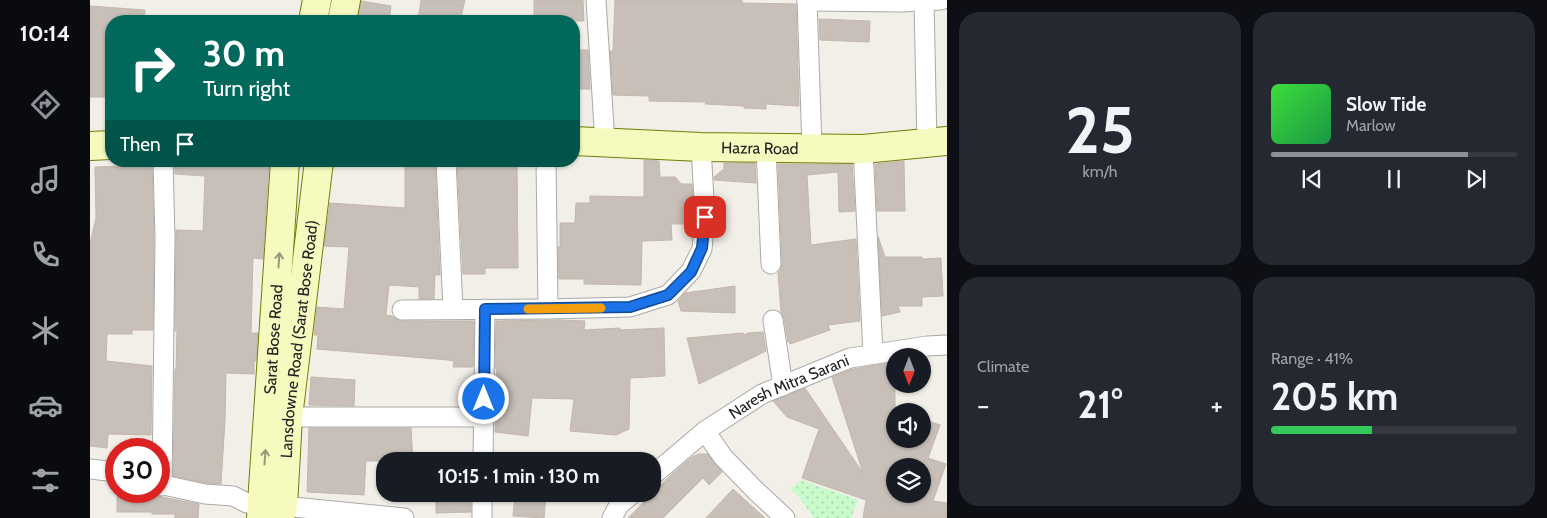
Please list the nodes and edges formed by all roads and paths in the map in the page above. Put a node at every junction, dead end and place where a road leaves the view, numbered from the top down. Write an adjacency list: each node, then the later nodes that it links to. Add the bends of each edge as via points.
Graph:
1 (317, 0): 7 (main road)
2 (346, 0): 8 (main road)
3 (596, 0): 11 (street)
4 (807, 0): 6 (street); 15 (street)
5 (932, 0): 6 (street); 10 (street)
6 (901, 1)
7 (313, 15)
8 (343, 15)
9 (580, 141): 11 (main road, Hazra Road)
10 (937, 142): 17 (main road, Hazra Road)
11 (605, 143): 14 (main road, Hazra Road)
12 (105, 145): 13 (main road)
13 (90, 146)
14 (701, 147): 16 (main road, Hazra Road); 26 (street, via 705,217 702,248 691,272 668,295 630,307)
15 (812, 147): 16 (main road, Hazra Road); 17 (main road, Hazra Road)
16 (766, 148): 23 (street)
17 (863, 149): 30 (street)
18 (163, 167): 35 (street, via 166,239)
19 (285, 167): 43 (main road, Sarat Bose Road, one-way to 19)
20 (318, 167): 32 (main road, Lansdowne Road (Sarat Bose Road))
21 (446, 167): 24 (street)
22 (546, 167): 26 (street)
23 (771, 264)
24 (453, 309): 25 (street); 27 (street)
25 (485, 309): 26 (street); 33 (street)
26 (548, 309)
27 (402, 310)
28 (773, 320): 31 (street)
29 (947, 345): 30 (street, Naresh Mitra Sarani)
30 (873, 354): 31 (street, Naresh Mitra Sarani, via 850,358)
31 (783, 386): 34 (street, Naresh Mitra Sarani, via 762,394)
32 (288, 417): 33 (street); 43 (main road, Lansdowne Road (Sarat Bose Road))
33 (484, 417): 36 (street)
34 (704, 431): 37 (street, Naresh Mitra Sarani); 47 (street, via 723,457)
35 (161, 438)
36 (483, 452)
37 (661, 468)
38 (90, 469): 39 (street)
39 (105, 471)
40 (170, 487): 43 (street, via 233,496)
41 (482, 502): 45 (street)
42 (623, 502): 46 (street)
43 (271, 512): 44 (street)
44 (404, 518)
45 (482, 518)
46 (612, 518)
47 (785, 518)

